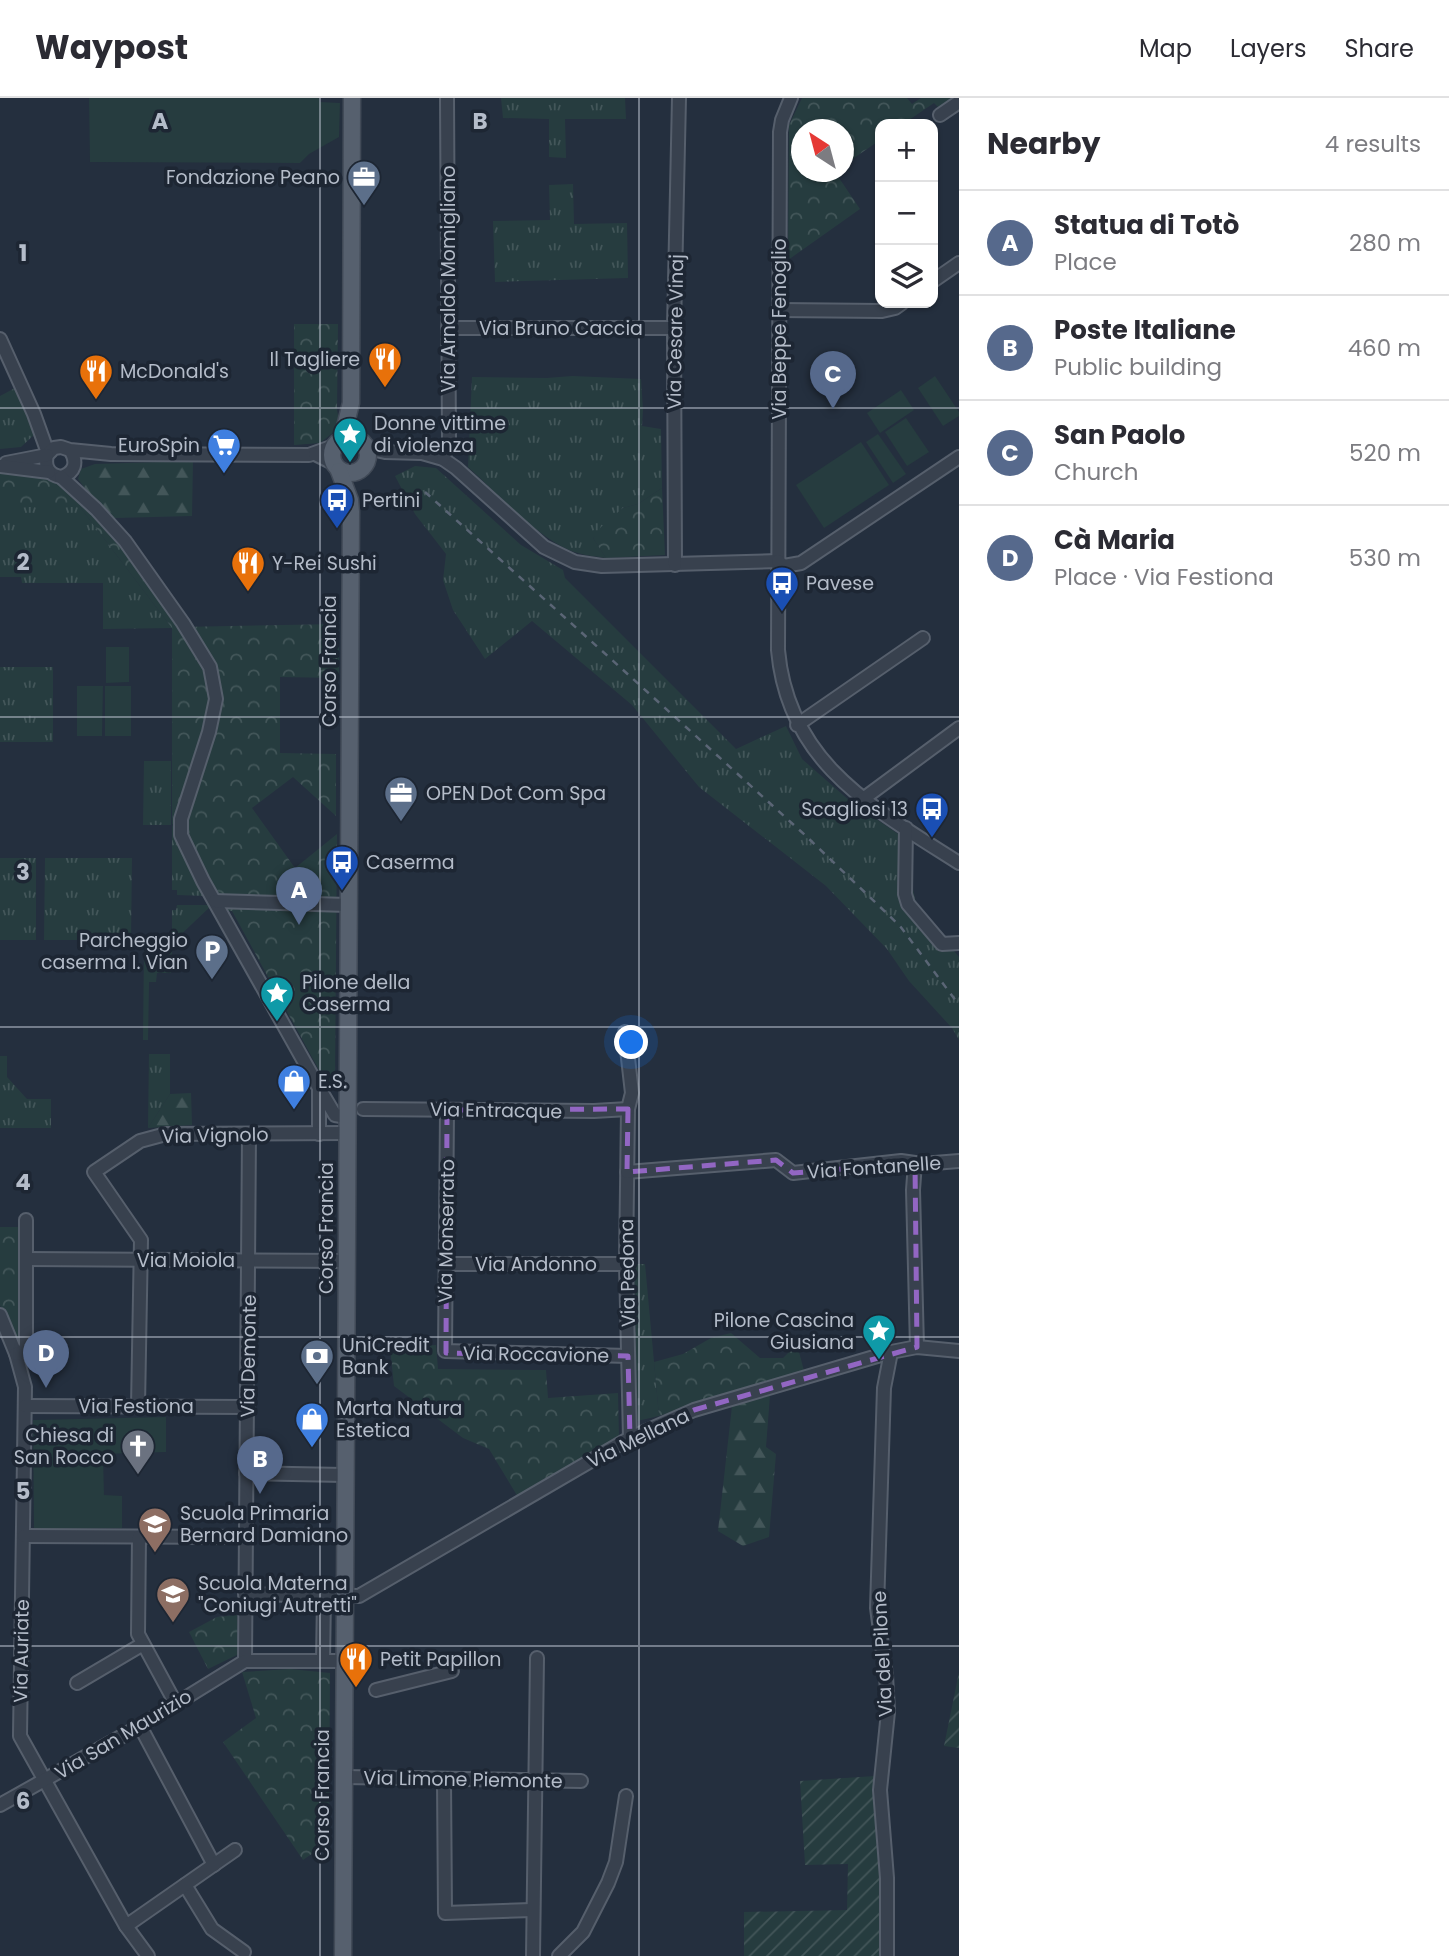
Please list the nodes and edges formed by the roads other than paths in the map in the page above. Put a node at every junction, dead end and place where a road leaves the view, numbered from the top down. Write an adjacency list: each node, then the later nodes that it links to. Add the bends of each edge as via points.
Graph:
1 (352, 98): 16 (main road, Corso Francia, via 351,403)
2 (447, 98): 11 (street, Via Arnaldo Momigliano)
3 (678, 98): 12 (street, Via Cesare Vinaj)
4 (791, 98): 10 (street, Via Beppe Fenoglio, via 780,132)
5 (959, 102): 6 (street)
6 (940, 115)
7 (959, 263): 8 (street)
8 (938, 278)
9 (895, 308): 10 (street)
10 (779, 310): 26 (street, Via Beppe Fenoglio)
11 (448, 328): 12 (street, Via Bruno Caccia); 21 (street, Via Arnaldo Momigliano, via 449,443)
12 (674, 328): 27 (street, Via Cesare Vinaj)
13 (0, 339): 14 (street)
14 (34, 414): 15 (street); 17 (street)
15 (66, 449): 17 (street); 18 (street); 24 (street, via 74,456)
16 (355, 450): 19 (street); 21 (street, via 422,453); 23 (main road, via 331,456); 23 (main road, via 349,474); 25 (main road, Corso Francia)
17 (48, 454): 22 (street); 24 (street, via 45,461)
18 (111, 454): 19 (street); 24 (street)
19 (315, 454): 23 (street)
20 (959, 457): 26 (street, via 801,563 784,566)
21 (443, 459): 27 (street, via 544,547 575,562)
22 (0, 465): 24 (street)
23 (336, 467): 25 (main road, Corso Francia)
24 (64, 471): 34 (street, via 125,541 210,667 216,699 181,819 181,835)
25 (350, 500): 35 (main road, Corso Francia)
26 (778, 561): 27 (street); 29 (street, Via Beppe Fenoglio, via 780,668)
27 (675, 565)
28 (923, 638): 29 (street)
29 (797, 725): 31 (street, Via Beppe Fenoglio, via 830,769)
30 (959, 728): 31 (street)
31 (863, 799): 32 (street, Via Beppe Fenoglio)
32 (906, 828): 33 (street, Via Beppe Fenoglio); 36 (street, via 908,904 942,944)
33 (959, 863)
34 (215, 901): 35 (street); 38 (street)
35 (348, 905): 42 (main road, Corso Francia)
36 (959, 943)
37 (625, 1032): 39 (street, Via Pedona, via 632,1093)
38 (319, 1088): 42 (street, via 335,1115); 44 (street)
39 (628, 1109): 41 (street, Via Entracque); 47 (street, Via Pedona)
40 (363, 1110): 41 (street, Via Entracque)
41 (447, 1110): 53 (street, Via Monserrato)
42 (347, 1125): 44 (street, Via Vignolo); 52 (main road, Corso Francia)
43 (249, 1134): 44 (street, Via Vignolo); 50 (street, Via Demonte); 51 (street, Via Vignolo, via 151,1136 94,1172 141,1240)
44 (319, 1134)
45 (959, 1161): 46 (street, Via Fontanelle)
46 (915, 1163): 47 (street, Via Fontanelle, via 793,1173 776,1160); 56 (street)
47 (627, 1172): 54 (street, Via Pedona)
48 (26, 1220): 49 (street)
49 (26, 1259): 51 (street, Via Moiola); 60 (street, via 26,1350)
50 (249, 1260): 51 (street, Via Moiola); 52 (street, Via Moiola); 64 (street, Via Demonte)
51 (140, 1261): 63 (street)
52 (346, 1261): 67 (main road, Corso Francia)
53 (446, 1264): 54 (street, Via Andonno); 57 (street, Via Monserrato)
54 (626, 1264): 61 (street, Via Pedona)
55 (0, 1315): 60 (street, Via Auriate)
56 (917, 1347): 58 (street, Via Mellana); 59 (street, Via Mellana)
57 (445, 1351): 61 (street, Via Roccavione)
58 (959, 1351)
59 (891, 1352): 65 (street, Via Mellana, via 694,1410); 101 (street, Via del Pilone, via 884,1388 877,1608 888,1712 880,1790)
60 (16, 1354): 62 (street, Via Auriate, via 25,1383)
61 (628, 1356): 65 (street, Via Pedona)
62 (25, 1406): 63 (street, Via Festiona); 68 (street, Via Auriate)
63 (138, 1406): 64 (street, Via Festiona)
64 (248, 1407): 66 (street, Via Demonte)
65 (630, 1438): 73 (street, Via Mellana, via 359,1597)
66 (246, 1473): 67 (street); 70 (street, Via Demonte)
67 (344, 1475): 73 (main road, Corso Francia)
68 (23, 1536): 69 (street); 85 (street, Via Auriate, via 20,1736)
69 (139, 1537): 70 (street); 74 (street, via 138,1631)
70 (246, 1537): 71 (street, Via Demonte)
71 (245, 1594): 72 (street, Via Mellana); 76 (street, Via Demonte)
72 (324, 1596): 73 (street, Via Mellana); 77 (street)
73 (343, 1597): 78 (main road, Corso Francia)
74 (144, 1644): 80 (street); 82 (street)
75 (537, 1658): 88 (street)
76 (245, 1661): 77 (street); 82 (street, Via San Maurizio)
77 (323, 1661): 78 (street)
78 (344, 1661): 84 (main road, Corso Francia)
79 (452, 1671): 81 (street)
80 (77, 1683)
81 (376, 1690)
82 (176, 1704): 83 (street, Via San Maurizio)
83 (140, 1726): 85 (street, Via San Maurizio); 92 (street)
84 (344, 1777): 86 (street, Via Limone Piemonte); 98 (main road, Corso Francia)
85 (46, 1780): 90 (street, Via San Maurizio); 95 (street, Via Auriate)
86 (444, 1780): 88 (street, Via Limone Piemonte); 94 (street, via 445,1913)
87 (581, 1781): 88 (street, Via Limone Piemonte)
88 (534, 1782): 94 (street)
89 (626, 1796): 100 (street, via 616,1862 583,1932)
90 (0, 1805)
91 (235, 1850): 92 (street)
92 (214, 1865): 93 (street)
93 (185, 1885): 95 (street); 96 (street, via 212,1928)
94 (532, 1910): 99 (street)
95 (126, 1926): 97 (street, Via Auriate)
96 (244, 1952)
97 (148, 1956)
98 (343, 1956)
99 (533, 1956)
100 (559, 1956)
101 (887, 1956)

